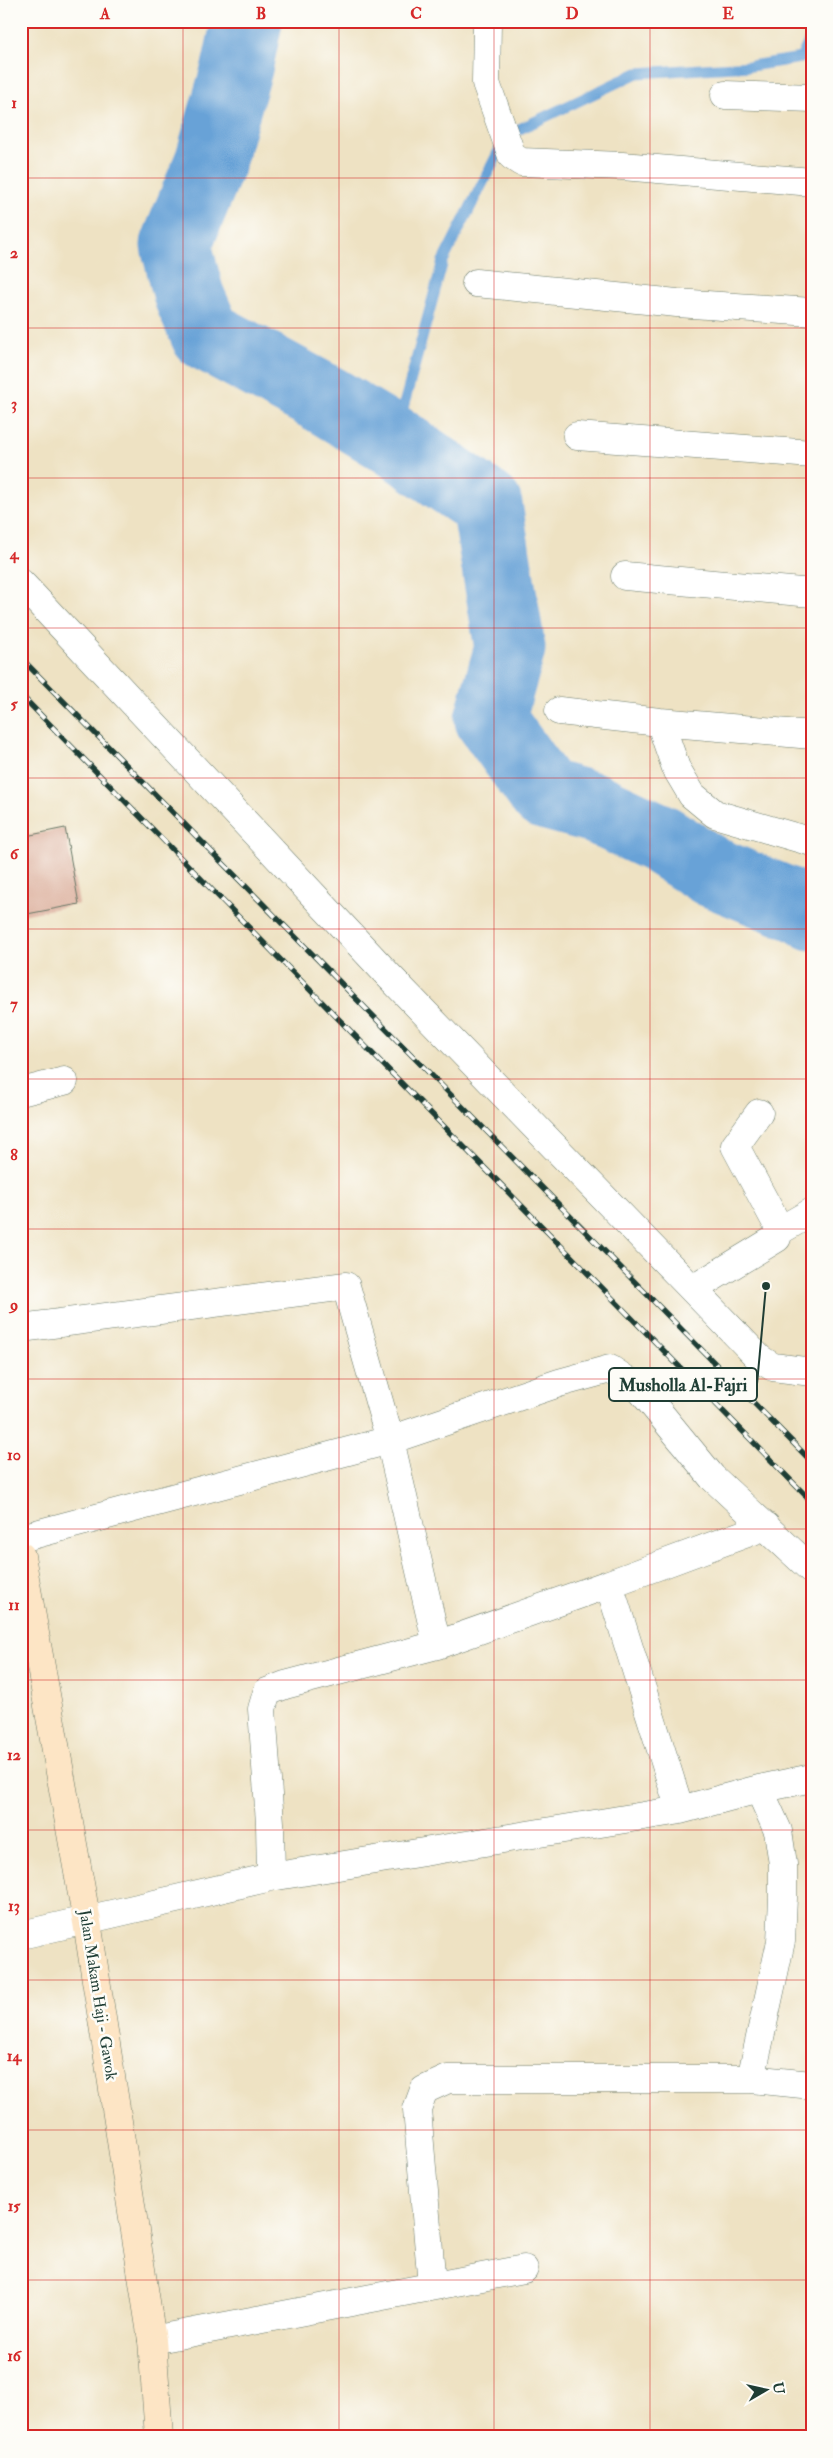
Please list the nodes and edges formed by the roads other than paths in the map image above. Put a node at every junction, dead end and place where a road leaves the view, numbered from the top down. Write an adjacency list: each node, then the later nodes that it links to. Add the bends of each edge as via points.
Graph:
1 (487, 21): 4 (street, via 486,83 512,156 530,164 622,166)
2 (725, 95): 3 (street)
3 (812, 98)
4 (812, 182)
5 (476, 283): 6 (street, via 677,303)
6 (812, 312)
7 (577, 436): 8 (street)
8 (812, 454)
9 (625, 576): 11 (street)
10 (21, 583): 21 (street, via 390,977)
11 (812, 594)
12 (559, 710): 13 (street)
13 (660, 722): 14 (street); 15 (street, via 676,768 692,795 715,814)
14 (812, 735)
15 (812, 842)
16 (64, 1081): 17 (street)
17 (21, 1092)
18 (760, 1113): 20 (street, via 736,1143 736,1149)
19 (812, 1212): 20 (street)
20 (779, 1230): 21 (street, via 777,1238)
21 (693, 1289): 23 (street, via 760,1359 773,1367)
22 (21, 1328): 24 (street, via 346,1286)
23 (806, 1369)
24 (390, 1440): 25 (street, via 559,1382 610,1369 640,1389 712,1477); 26 (street); 30 (street)
25 (766, 1526): 28 (street); 29 (street)
26 (21, 1538)
27 (21, 1556): 35 (street, Jalan Makam Haji - Gawok)
28 (812, 1570)
29 (609, 1584): 30 (street); 33 (street)
30 (437, 1645): 34 (street, via 267,1692 262,1709)
31 (812, 1778): 32 (street)
32 (759, 1789): 33 (street); 37 (street, via 778,1831 783,1864 783,1898 781,1941)
33 (680, 1810): 34 (street)
34 (271, 1877): 35 (street)
35 (87, 1922): 36 (street); 41 (street, Jalan Makam Haji - Gawok)
36 (22, 1935)
37 (751, 2079): 38 (street); 40 (street, via 448,2079 424,2090 417,2109)
38 (812, 2085)
39 (524, 2269): 40 (street)
40 (432, 2286): 41 (street)
41 (152, 2340): 42 (street, Jalan Makam Haji - Gawok)
42 (159, 2437)

